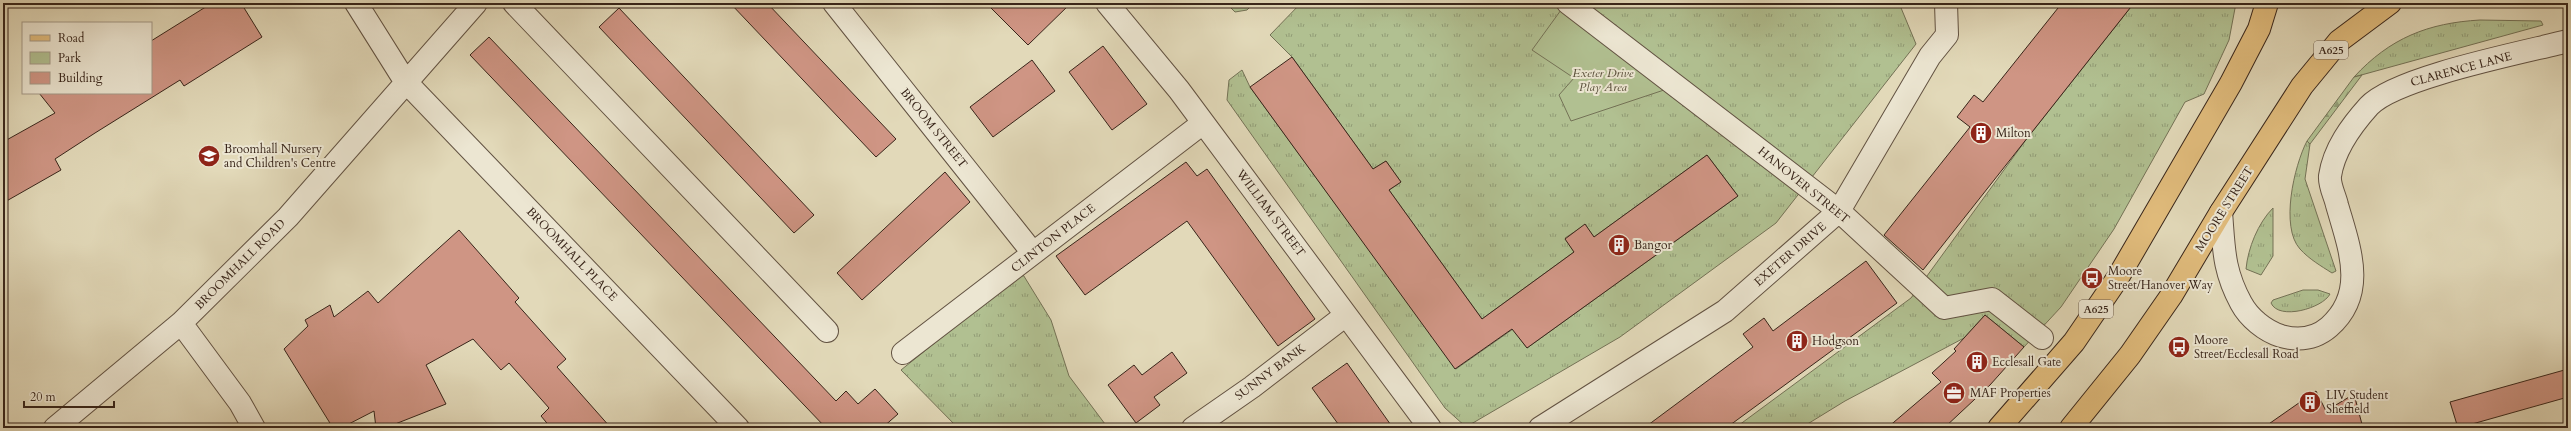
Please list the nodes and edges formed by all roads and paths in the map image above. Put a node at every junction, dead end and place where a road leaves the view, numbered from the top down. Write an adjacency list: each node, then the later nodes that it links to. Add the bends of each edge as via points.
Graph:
1 (356, 3): 11 (street, BROOMHALL PLACE)
2 (476, 3): 11 (street, BROOMHALL ROAD)
3 (514, 3): 18 (street)
4 (834, 3): 15 (street, BROOM STREET)
5 (1107, 3): 12 (street, WILLIAM STREET)
6 (1568, 3): 13 (street, HANOVER STREET)
7 (1946, 3): 13 (street, EXETER DRIVE, via 1947,35 1930,56)
8 (2268, 3): 27 (main road, A625, via 2259,29 2231,83 2117,279 2074,342)
9 (2390, 3): 14 (main road, MOORE STREET / A625, via 2339,41 2320,63 2302,86)
10 (2568, 40): 14 (street, CLARENCE LANE, via 2407,83 2371,104 2347,134 2333,158 2330,179 2351,256 2353,273 2343,315 2319,336 2294,340 2275,334 2256,322 2245,310 2226,272)
11 (405, 81): 17 (street, BROOMHALL ROAD, via 288,217); 23 (street, BROOMHALL PLACE)
12 (1204, 122): 15 (street, CLINTON PLACE); 16 (street, WILLIAM STREET)
13 (1839, 211): 19 (street, HANOVER STREET, via 1944,308 1992,298); 26 (street, EXETER DRIVE, via 1725,311)
14 (2221, 212): 28 (main road, MOORE STREET / A625, via 2147,331 2094,402)
15 (1034, 253): 20 (street, CLINTON PLACE)
16 (1346, 315): 24 (street, SUNNY BANK, via 1252,387); 25 (street, WILLIAM STREET)
17 (181, 323): 21 (street, BROOMHALL ROAD); 22 (street, via 240,403)
18 (827, 331)
19 (2042, 338)
20 (903, 353)
21 (56, 428)
22 (254, 428)
23 (738, 428)
24 (1193, 428)
25 (1430, 428)
26 (1540, 428)
27 (1999, 428)
28 (2071, 428)

